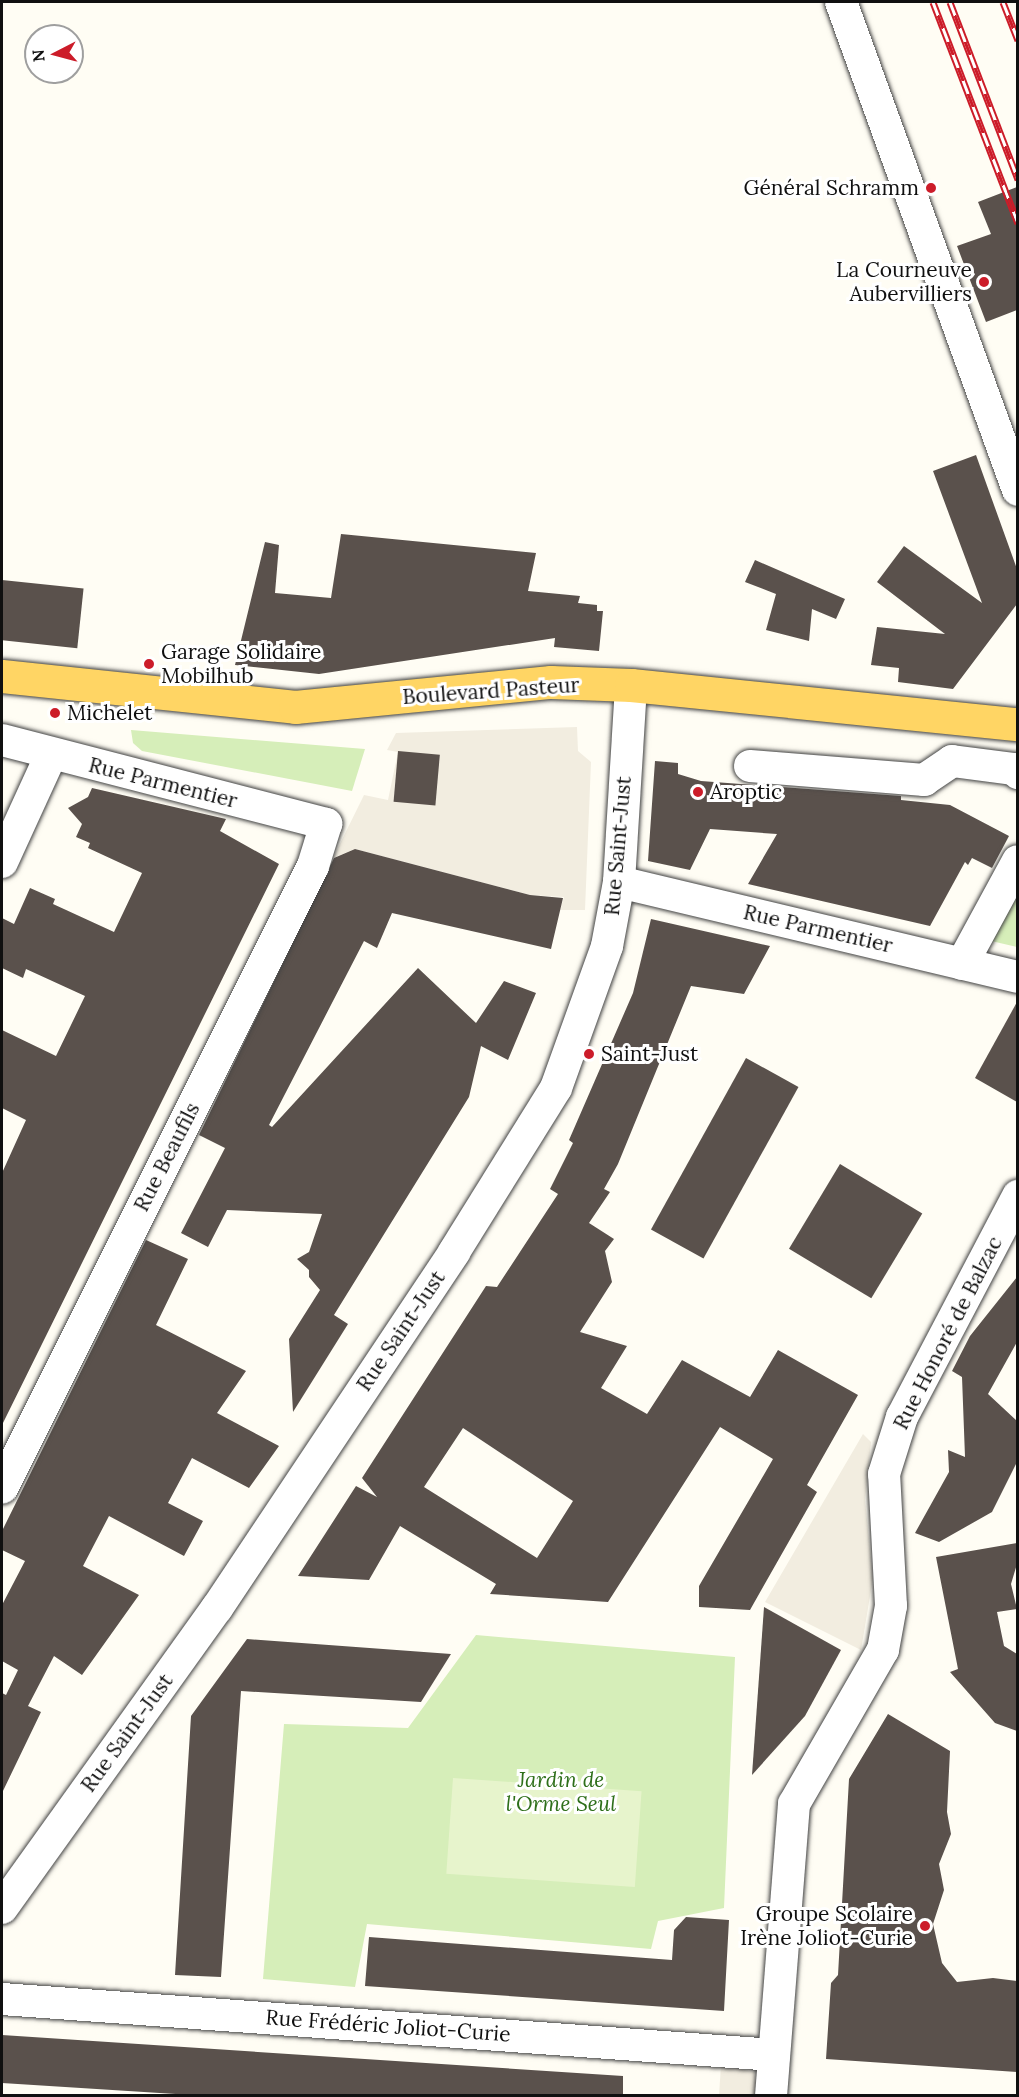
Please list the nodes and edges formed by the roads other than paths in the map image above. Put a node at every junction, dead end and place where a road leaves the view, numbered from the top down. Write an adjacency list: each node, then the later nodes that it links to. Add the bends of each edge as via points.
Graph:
1 (841, 2): 2 (street)
2 (1017, 490)
3 (2, 676): 4 (main road, Boulevard Pasteur, via 295,707 551,682)
4 (631, 686): 5 (main road, Boulevard Pasteur); 13 (street, Rue Saint-Just)
5 (1017, 724)
6 (2, 740): 7 (street, Rue Parmentier)
7 (51, 755): 10 (street, Rue Parmentier); 11 (street)
8 (750, 766): 9 (street, via 924,780 952,761 1014,769)
9 (1017, 773)
10 (326, 824): 17 (street, Rue Beaufils, via 313,866)
11 (2, 861)
12 (1017, 861): 14 (street)
13 (619, 882): 14 (street, Rue Parmentier); 18 (street, Rue Saint-Just, via 607,946 556,1088 454,1252 217,1608)
14 (962, 964): 15 (street, Rue Parmentier)
15 (1017, 977)
16 (1017, 1196): 20 (street, Rue Honoré de Balzac, via 902,1417 884,1474 891,1606 883,1650 794,1804)
17 (3, 1481)
18 (2, 1908)
19 (2, 1999): 20 (street, Rue Frédéric Joliot-Curie)
20 (774, 2055): 21 (street, Rue Honoré de Balzac)
21 (771, 2096)

